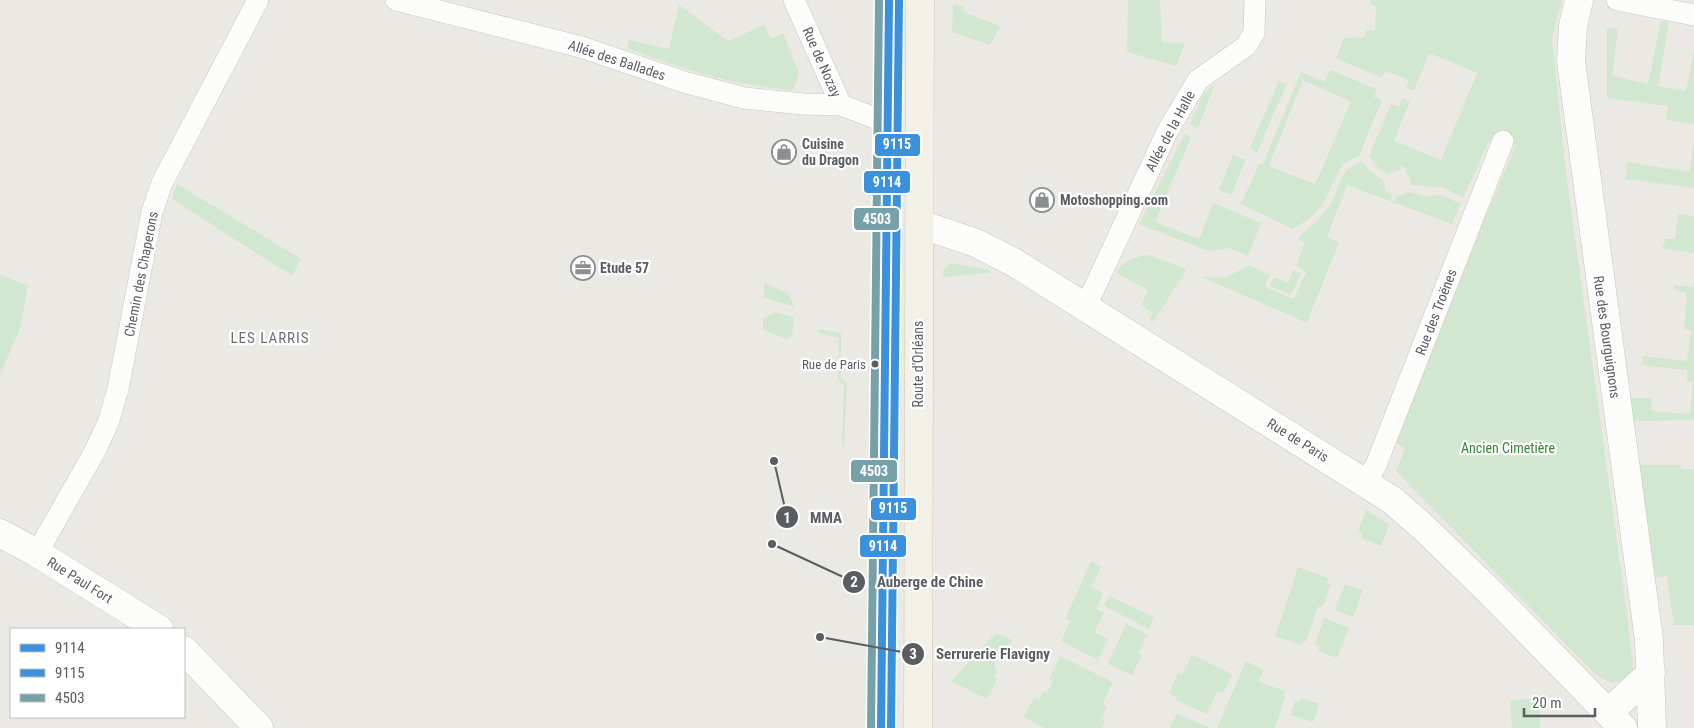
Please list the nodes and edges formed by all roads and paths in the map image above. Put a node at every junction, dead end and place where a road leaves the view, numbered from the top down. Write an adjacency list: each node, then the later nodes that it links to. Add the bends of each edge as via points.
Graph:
1 (258, 0): 17 (street, Chemin des Chaperons, via 162,182 152,212 118,389 108,423)
2 (396, 0): 10 (street, Allée des Ballades, via 581,47 684,82 744,98)
3 (794, 0): 10 (street, Rue de Nozay)
4 (889, 0): 11 (main road)
5 (920, 0): 13 (main road, Route d'Orléans)
6 (1254, 0): 14 (street, Allée de la Halle, via 1254,33 1246,46 1198,80 1168,130)
7 (1579, 0): 20 (street, Rue des Bourguignons, via 1572,26 1571,61)
8 (1617, 0): 9 (street)
9 (1694, 15)
10 (841, 105): 11 (street, Rue de Nozay)
11 (888, 123): 23 (main road)
12 (1503, 141): 15 (street, Rue des Troënes, via 1372,474)
13 (920, 224): 14 (street, Rue de Paris, via 976,243); 24 (main road, Route d'Orléans)
14 (1086, 306): 15 (street, Rue de Paris)
15 (1366, 482): 21 (street, Rue de Paris, via 1423,527)
16 (0, 533): 17 (street, Rue Paul Fort)
17 (37, 553): 18 (street, Rue Paul Fort)
18 (157, 628)
19 (185, 651): 22 (street)
20 (1651, 674): 21 (street); 25 (street, Rue des Bourguignons)
21 (1616, 720)
22 (259, 728)
23 (881, 728)
24 (918, 728)
25 (1652, 728)

